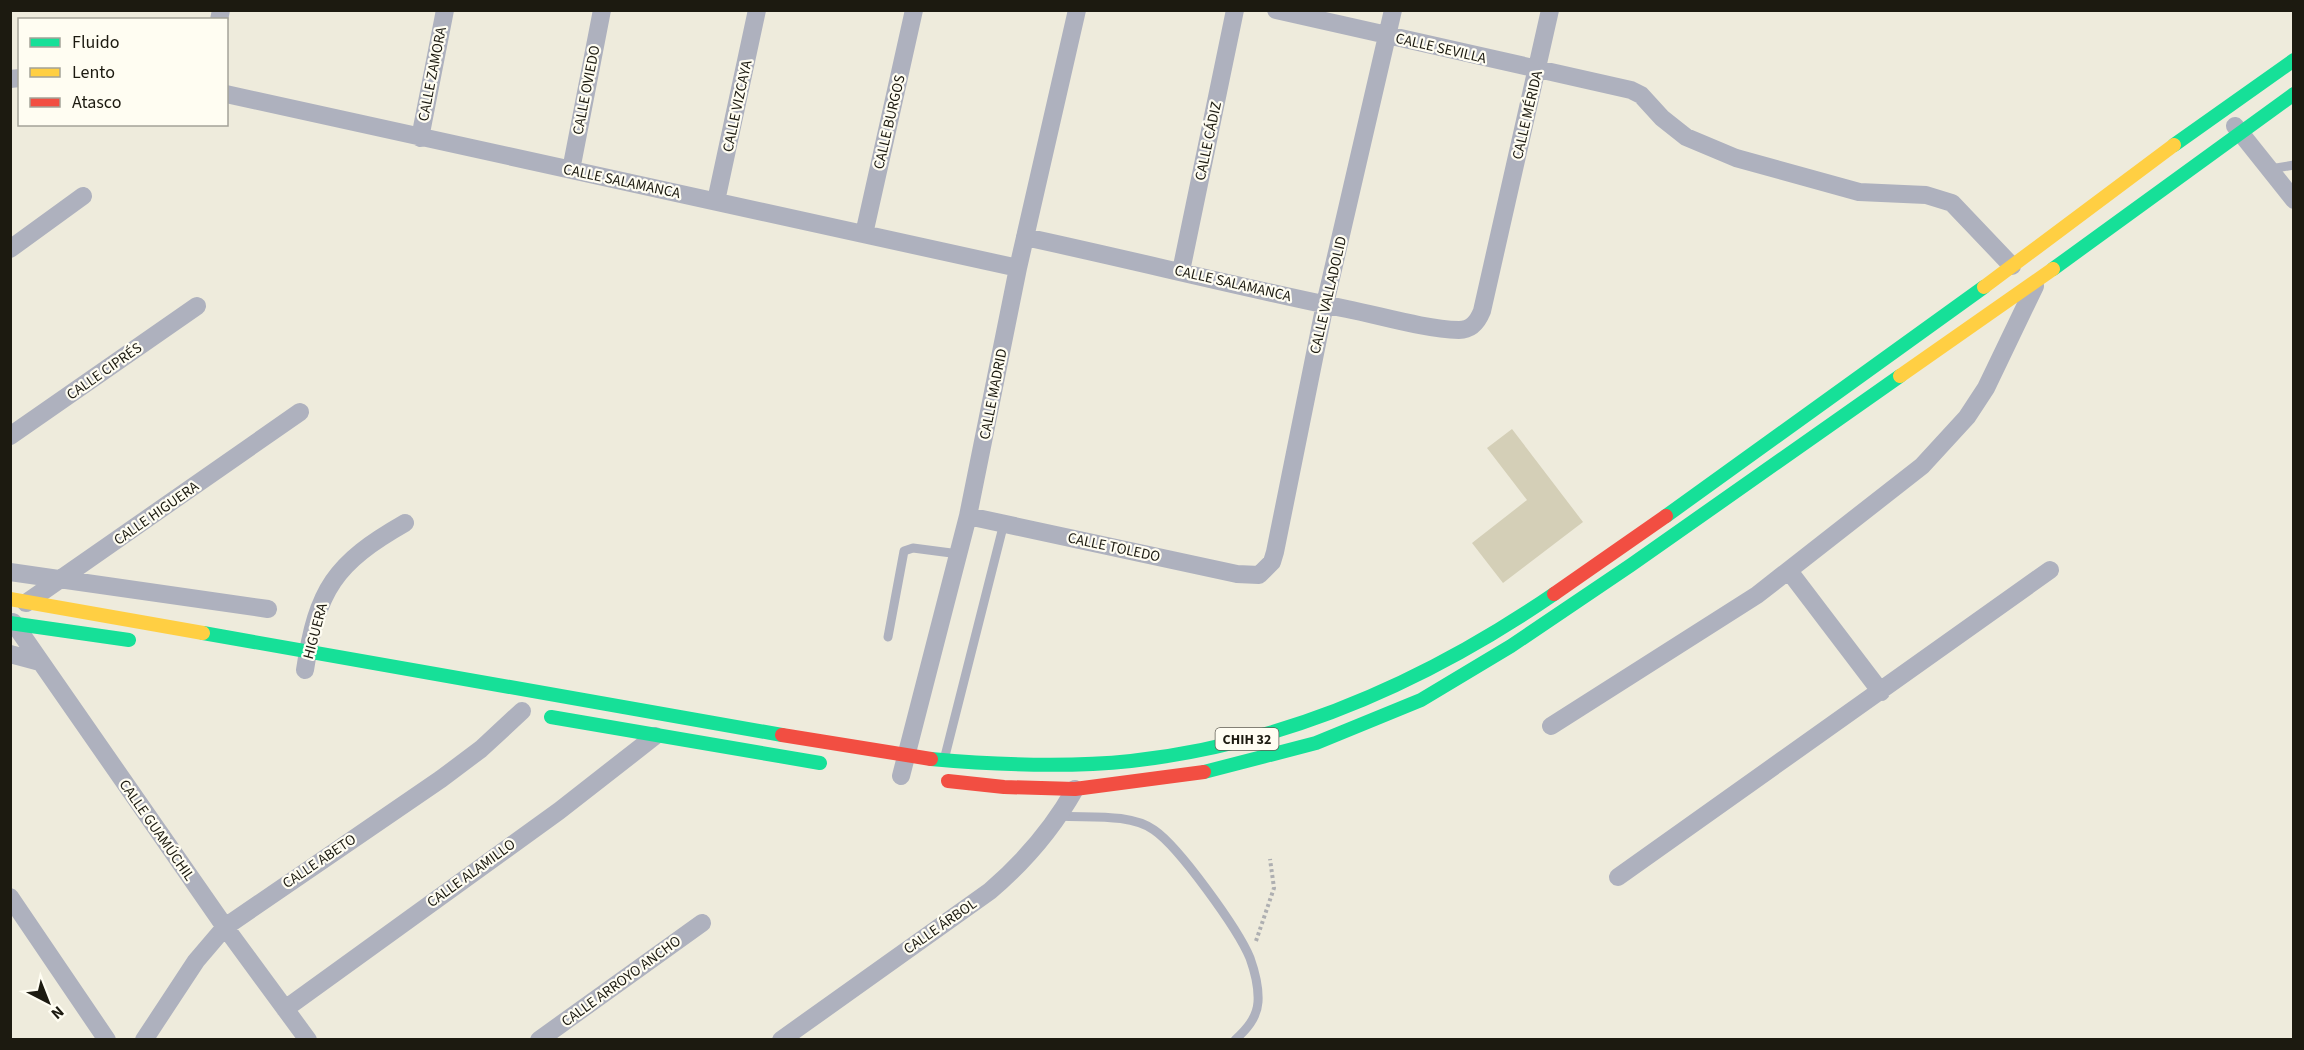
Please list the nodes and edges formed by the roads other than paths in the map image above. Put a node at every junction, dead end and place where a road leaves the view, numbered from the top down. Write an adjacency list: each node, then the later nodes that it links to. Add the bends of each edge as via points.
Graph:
1 (445, 10): 17 (street, CALLE ZAMORA)
2 (602, 10): 20 (street, CALLE OVIEDO)
3 (757, 10): 23 (street, CALLE VIZCAYA)
4 (914, 10): 24 (street, CALLE BURGOS)
5 (1077, 10): 25 (street, CALLE MADRID)
6 (1235, 10): 29 (street, CALLE CÁDIZ)
7 (1276, 10): 10 (street, CALLE SEVILLA)
8 (1393, 10): 10 (street, CALLE VALLADOLID)
9 (1550, 10): 12 (street, CALLE MÉRIDA)
10 (1387, 36): 12 (street, CALLE SEVILLA); 31 (street, CALLE VALLADOLID)
11 (2294, 60): 15 (main road, CHIH 32)
12 (1537, 70): 27 (street, CALLE SEVILLA, via 1641,95 1686,137 1736,158 1859,192 1926,195 1952,202); 33 (street, CALLE MÉRIDA, via 1478,321 1461,330)
13 (228, 94): 17 (street, CALLE SALAMANCA)
14 (2294, 94): 16 (main road, CHIH 32)
15 (2222, 109): 16 (street); 27 (main road, CHIH 32)
16 (2239, 131): 19 (street); 30 (main road, CHIH 32)
17 (420, 138): 20 (street, CALLE SALAMANCA)
18 (2294, 165): 19 (lane)
19 (2270, 169): 22 (street)
20 (571, 170): 23 (street, CALLE SALAMANCA)
21 (83, 196): 26 (street)
22 (2294, 200)
23 (717, 201): 24 (street, CALLE SALAMANCA)
24 (864, 234): 28 (street, CALLE SALAMANCA)
25 (1025, 237): 28 (street, CALLE MADRID); 29 (street, CALLE SALAMANCA)
26 (10, 249)
27 (2013, 266): 60 (main road, CHIH 32, via 1535,605 1462,652 1377,694 1260,736 1144,760 1059,766)
28 (1018, 268): 36 (street, CALLE MADRID)
29 (1181, 271): 31 (street, CALLE SALAMANCA)
30 (2038, 279): 41 (street, via 1986,388 1946,442 1922,466); 64 (main road, CHIH 32, via 1631,565 1511,646 1421,700 1316,743 1258,760 1192,775)
31 (1325, 304): 33 (street, CALLE SALAMANCA); 43 (street, CALLE VALLADOLID, via 1275,552 1272,562)
32 (197, 306): 35 (street, CALLE CIPRÉS)
33 (1440, 327)
34 (300, 412): 44 (street, CALLE HIGUERA)
35 (10, 436)
36 (968, 516): 38 (street, CALLE TOLEDO); 39 (street, CALLE MADRID)
37 (405, 523): 50 (street, HIGUERA, via 369,544 328,586)
38 (1004, 523): 43 (street, CALLE TOLEDO, via 1237,574); 60 (lane)
39 (959, 554): 48 (lane, via 913,548 904,551); 59 (street, CALLE MADRID)
40 (2050, 570): 54 (street)
41 (1789, 571): 54 (street); 57 (street)
42 (10, 572): 44 (street)
43 (1259, 575)
44 (60, 580): 45 (street, CALLE HIGUERA); 46 (street)
45 (19, 601): 47 (street, CALLE HIGUERA); 50 (main road, CHIH 32)
46 (268, 609)
47 (12, 619): 49 (main road); 52 (street, CALLE GUAMÚCHIL)
48 (888, 637)
49 (141, 642)
50 (308, 650): 53 (street, HIGUERA); 59 (main road, CHIH 32)
51 (10, 654): 52 (street)
52 (40, 662): 69 (street, CALLE GUAMÚCHIL)
53 (305, 670)
54 (1881, 692): 66 (street)
55 (499, 707): 56 (main road)
56 (522, 711): 58 (main road); 69 (street, CALLE ABETO, via 441,779)
57 (1551, 726)
58 (655, 736): 61 (main road); 70 (street, CALLE ALAMILLO, via 559,811)
59 (907, 757): 60 (main road, CHIH 32); 62 (street, CALLE MADRID)
60 (944, 760)
61 (831, 764)
62 (901, 776)
63 (935, 780): 64 (main road, CHIH 32)
64 (1075, 789): 65 (street, CALLE ÁRBOL)
65 (1060, 816): 75 (street, CALLE ÁRBOL, via 1021,864 990,891); 76 (lane, via 1130,821 1154,830 1191,870 1249,956 1258,981 1258,1005 1249,1028)
66 (1618, 877)
67 (10, 897): 71 (street)
68 (702, 923): 74 (street, CALLE ARROYO ANCHO)
69 (225, 927): 70 (street, CALLE GUAMÚCHIL); 72 (street, CALLE ABETO, via 196,961)
70 (285, 1009): 73 (street, CALLE GUAMÚCHIL)
71 (107, 1040)
72 (144, 1040)
73 (308, 1040)
74 (539, 1040)
75 (781, 1040)
76 (1235, 1040)

